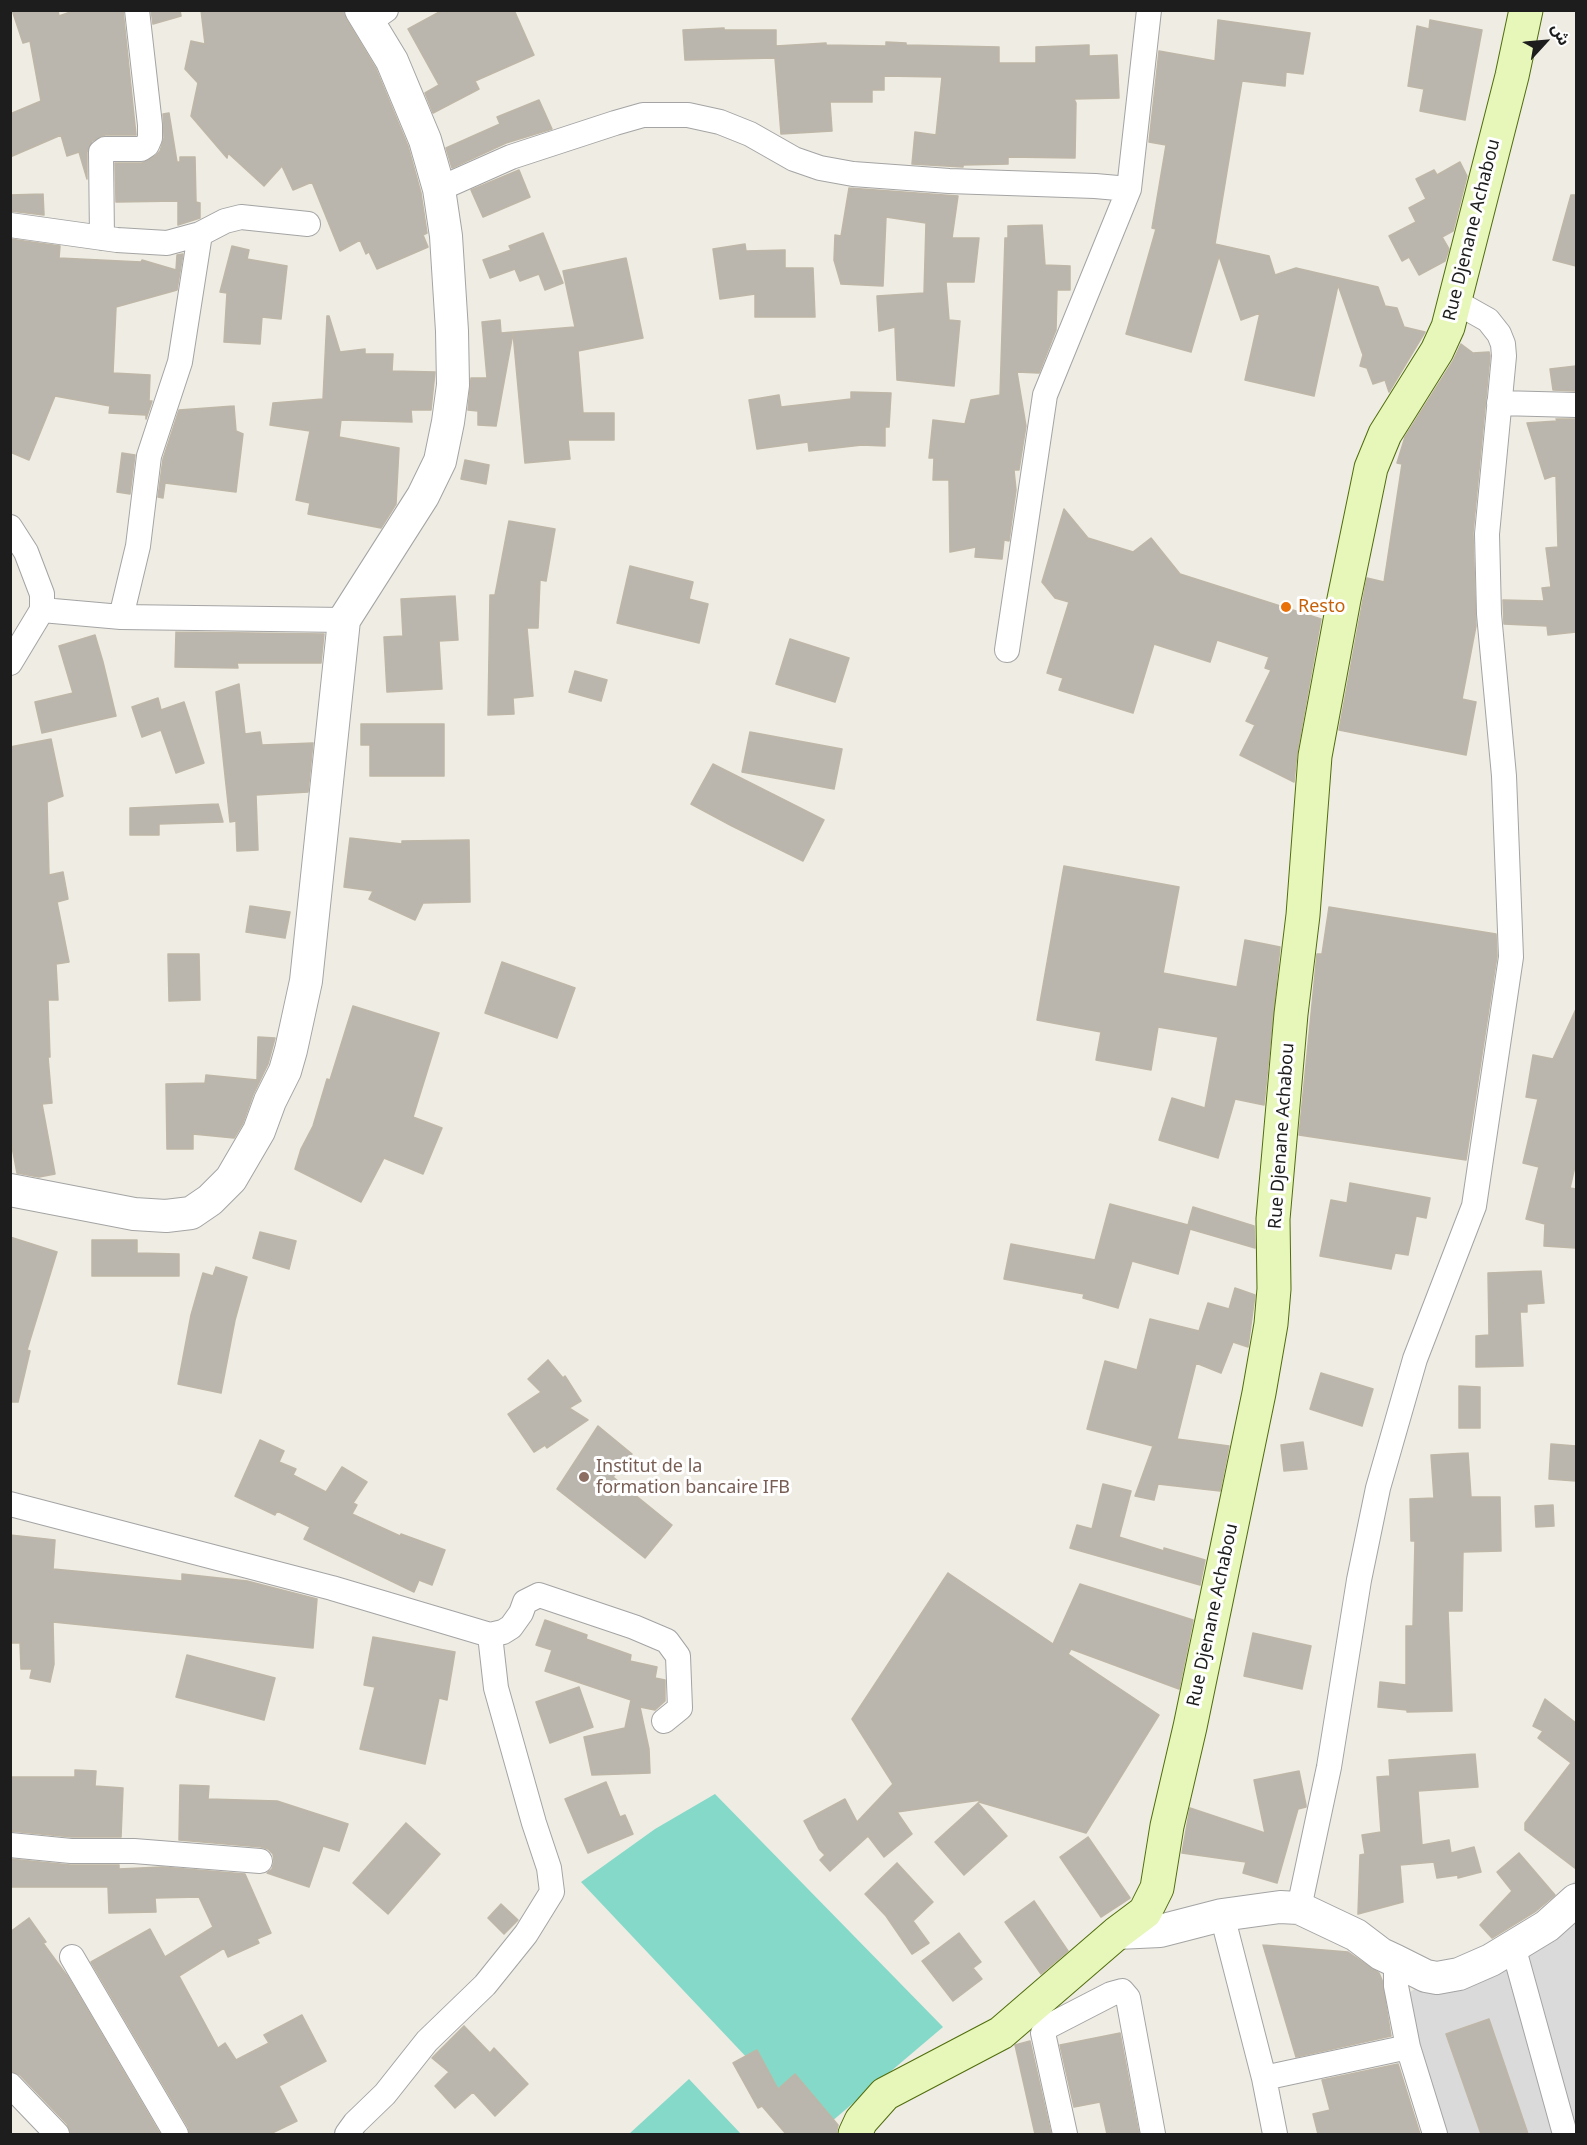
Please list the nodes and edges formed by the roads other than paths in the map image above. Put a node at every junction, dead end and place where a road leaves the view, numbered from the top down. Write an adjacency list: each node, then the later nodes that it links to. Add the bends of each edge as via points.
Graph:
1 (137, 10): 10 (street, via 150,138 141,149 100,152)
2 (1149, 10): 6 (street)
3 (1526, 10): 11 (main road, Rue Djenane Achabou)
4 (372, 14): 5 (street, via 424,140)
5 (439, 189): 6 (street, via 511,157 615,123 643,115 688,115 740,130 794,159 853,174); 17 (street, via 446,236 453,384 440,461 423,496)
6 (1129, 189): 18 (street, via 1045,395)
7 (308, 224): 9 (street, via 241,217)
8 (10, 225): 10 (street)
9 (200, 234): 10 (street, via 167,243); 16 (street, via 180,362 149,456 138,546)
10 (102, 238)
11 (1456, 303): 12 (street, via 1488,320 1499,334 1504,356); 29 (main road, Rue Djenane Achabou, via 1437,351 1385,434 1371,468 1315,756 1273,1219 1274,1289 1265,1362 1167,1826 1160,1876 1145,1912)
12 (1499, 403): 13 (street); 27 (street, via 1487,534 1489,614 1504,776 1511,957 1508,980 1474,1206 1415,1359 1378,1488 1329,1767)
13 (1576, 405)
14 (10, 527): 15 (street, via 37,578)
15 (42, 610): 16 (street); 19 (street)
16 (121, 617): 17 (street)
17 (344, 621): 20 (street, via 306,981 285,1071 246,1155 231,1179 191,1213 134,1214)
18 (1007, 650)
19 (10, 663)
20 (10, 1190)
21 (10, 1504): 22 (street, via 332,1588)
22 (490, 1635): 23 (street, via 511,1627 525,1602 539,1595 667,1641 678,1656 680,1708); 38 (street, via 496,1688 549,1868 552,1892 526,1934 485,1985 427,2041)
23 (664, 1721)
24 (10, 1845): 25 (street)
25 (260, 1861)
26 (1576, 1900): 30 (street, via 1547,1926)
27 (1299, 1908): 28 (street); 32 (street, via 1356,1935)
28 (1222, 1915): 29 (street, via 1160,1931); 34 (street)
29 (1117, 1933): 39 (main road, Rue Djenane Achabou, via 1002,2033 885,2094)
30 (1513, 1946): 32 (street, via 1460,1974 1437,1978); 44 (street)
31 (72, 1957): 37 (street)
32 (1396, 1961): 33 (street, via 1396,1986)
33 (1408, 2047): 34 (street); 43 (street)
34 (1264, 2078): 42 (street)
35 (10, 2085): 36 (street)
36 (57, 2134)
37 (176, 2134)
38 (347, 2134)
39 (855, 2134)
40 (1065, 2134): 41 (street, via 1043,2033 1047,2027 1122,1991 1128,1998)
41 (1153, 2134)
42 (1275, 2134)
43 (1435, 2134)
44 (1565, 2134)

